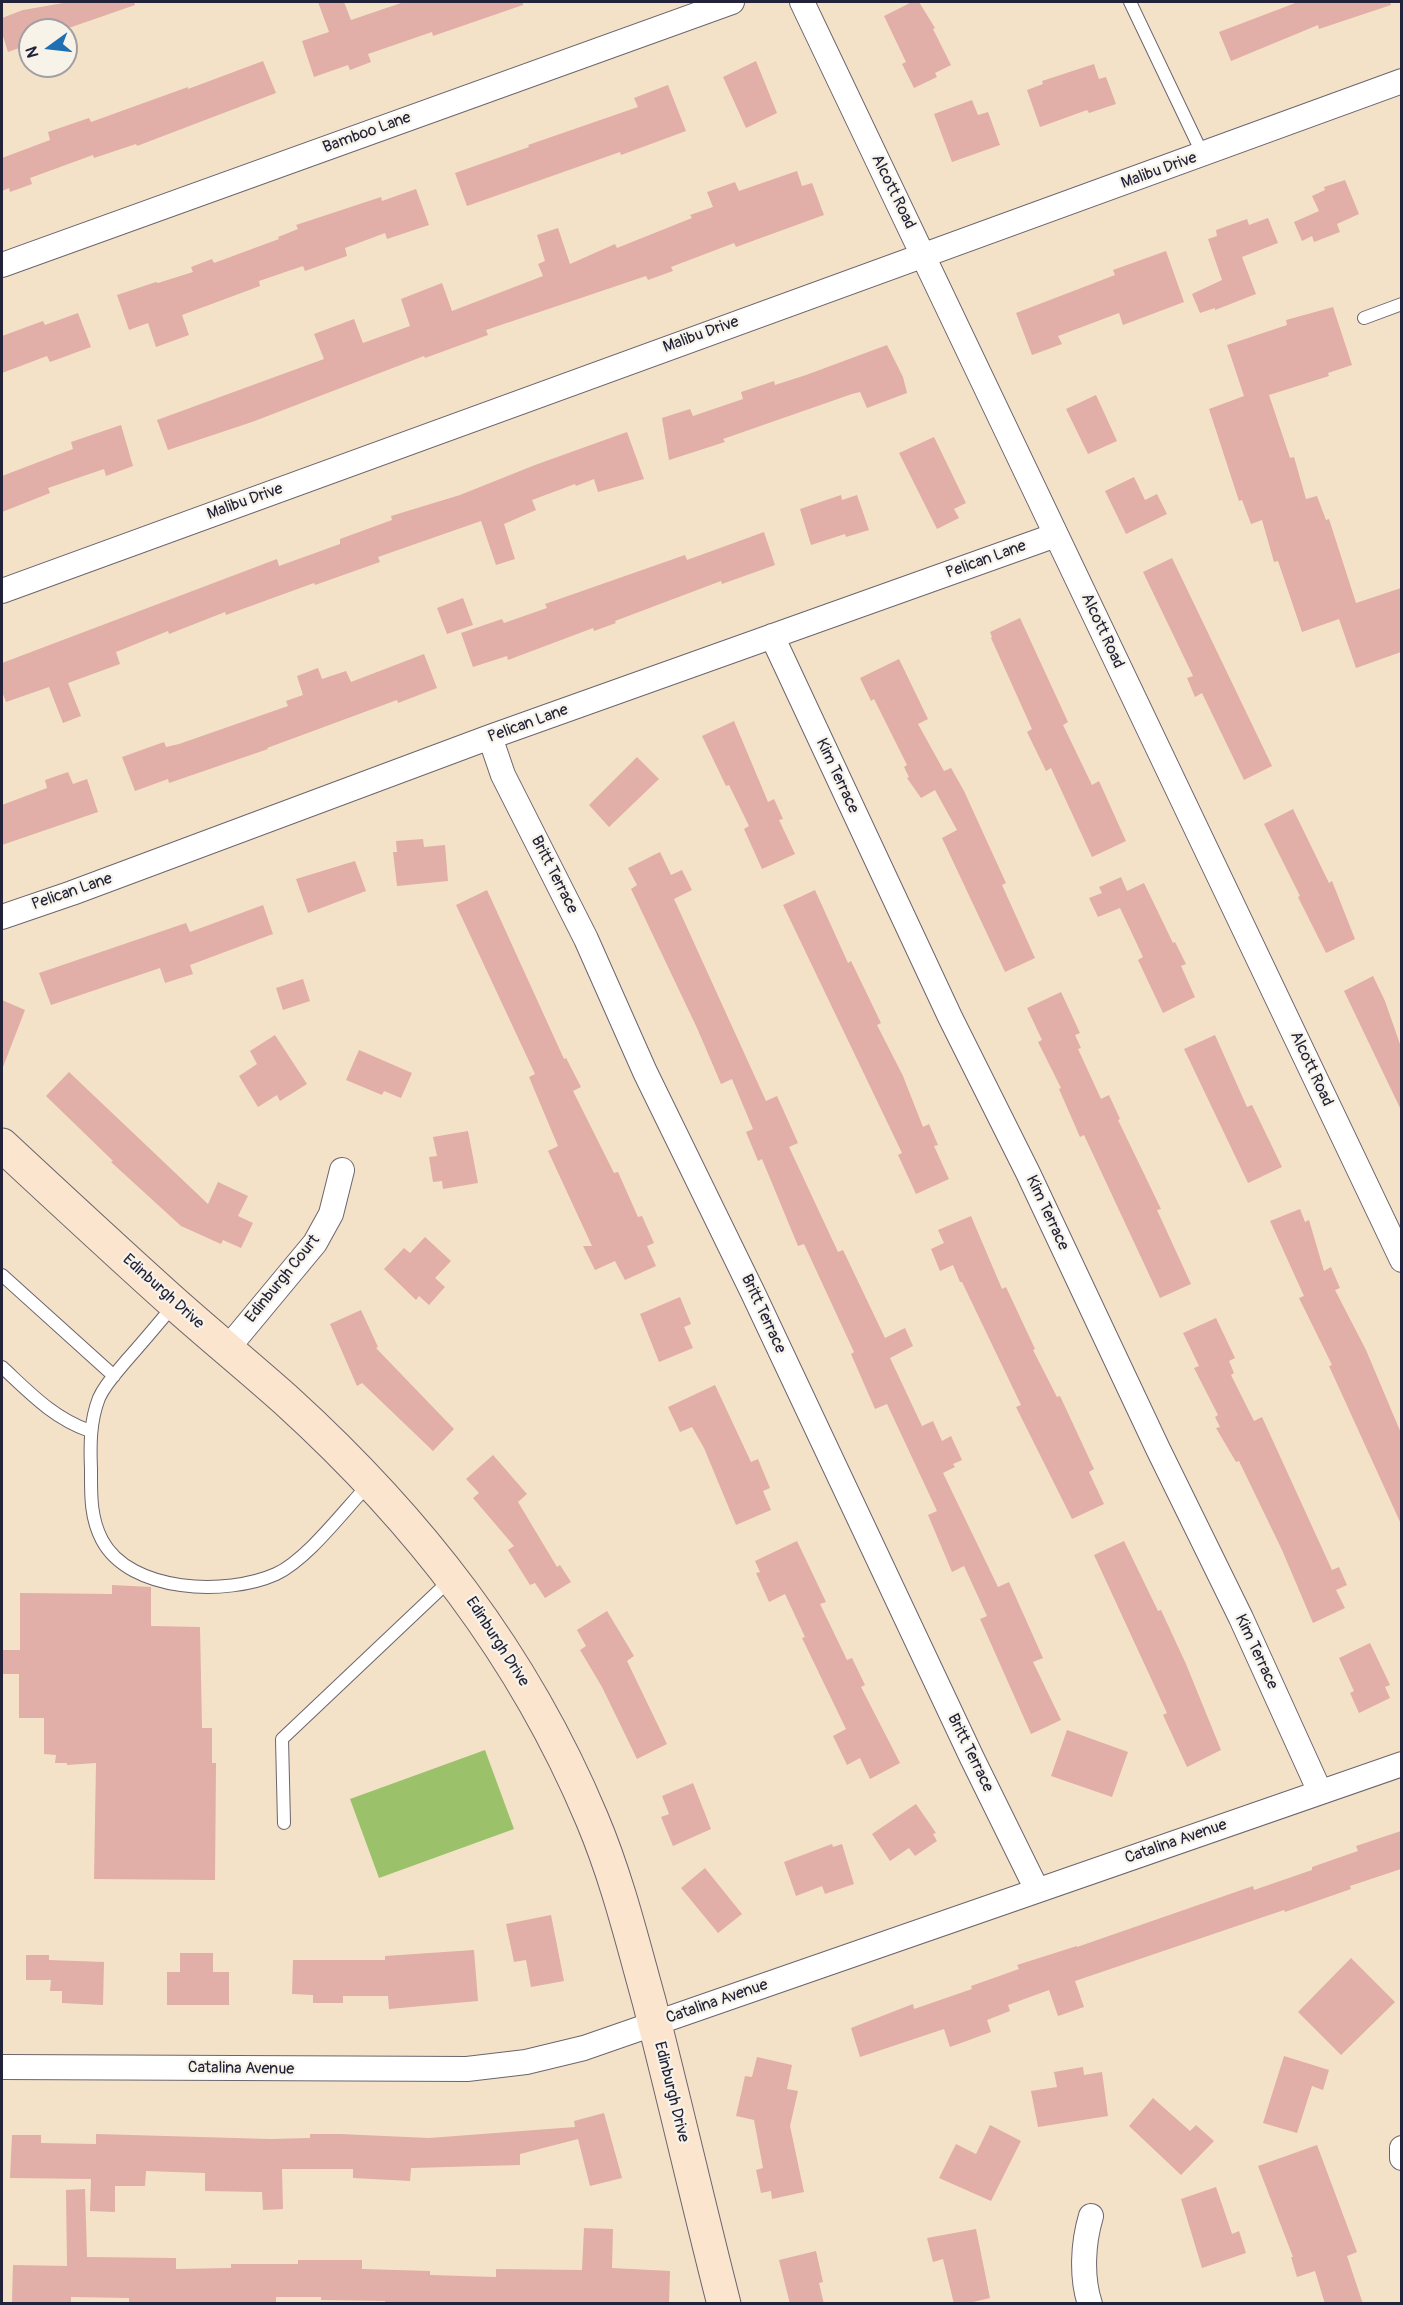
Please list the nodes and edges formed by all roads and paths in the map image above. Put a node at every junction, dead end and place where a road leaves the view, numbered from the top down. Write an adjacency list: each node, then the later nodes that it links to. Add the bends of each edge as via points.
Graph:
1 (732, 2): 7 (street, Bamboo Lane)
2 (802, 2): 6 (street, Alcott Road)
3 (1133, 3): 5 (lane)
4 (1401, 81): 5 (street, Malibu Drive)
5 (1203, 155): 6 (street, Malibu Drive)
6 (923, 255): 10 (street, Alcott Road); 11 (street, Malibu Drive)
7 (2, 265)
8 (1401, 304): 9 (lane)
9 (1364, 318)
10 (1056, 535): 12 (street, Pelican Lane); 17 (street, Alcott Road)
11 (2, 591)
12 (772, 636): 13 (street, Pelican Lane); 27 (street, Kim Terrace)
13 (490, 737): 14 (street, Pelican Lane); 29 (street, Britt Terrace, via 503,775 585,939)
14 (2, 916)
15 (3, 1150): 19 (street, Edinburgh Drive)
16 (342, 1170): 20 (street, Edinburgh Court, via 331,1214 315,1243)
17 (1401, 1260)
18 (2, 1275): 22 (lane)
19 (175, 1304): 20 (street, Edinburgh Drive); 22 (lane)
20 (227, 1349): 24 (street, Edinburgh Drive)
21 (2, 1367): 23 (lane, via 40,1402 69,1423)
22 (114, 1376): 23 (lane, via 99,1397)
23 (90, 1431): 24 (lane, via 91,1502 94,1523 103,1542 121,1561 147,1577 172,1584 218,1588 248,1584 277,1573 299,1559)
24 (370, 1482): 25 (street, Edinburgh Drive)
25 (453, 1577): 28 (lane, via 282,1739); 30 (street, Edinburgh Drive, via 514,1666 592,1818 619,1889)
26 (1401, 1764): 27 (street, Catalina Avenue)
27 (1320, 1792): 29 (street, Catalina Avenue)
28 (284, 1823)
29 (1037, 1890): 30 (street, Catalina Avenue)
30 (654, 2024): 31 (street, Catalina Avenue, via 584,2048 526,2062 467,2069); 35 (street, Edinburgh Drive)
31 (2, 2067)
32 (1401, 2148): 33 (street)
33 (1401, 2158)
34 (1091, 2216): 36 (street, via 1084,2265)
35 (724, 2304)
36 (1090, 2304)

